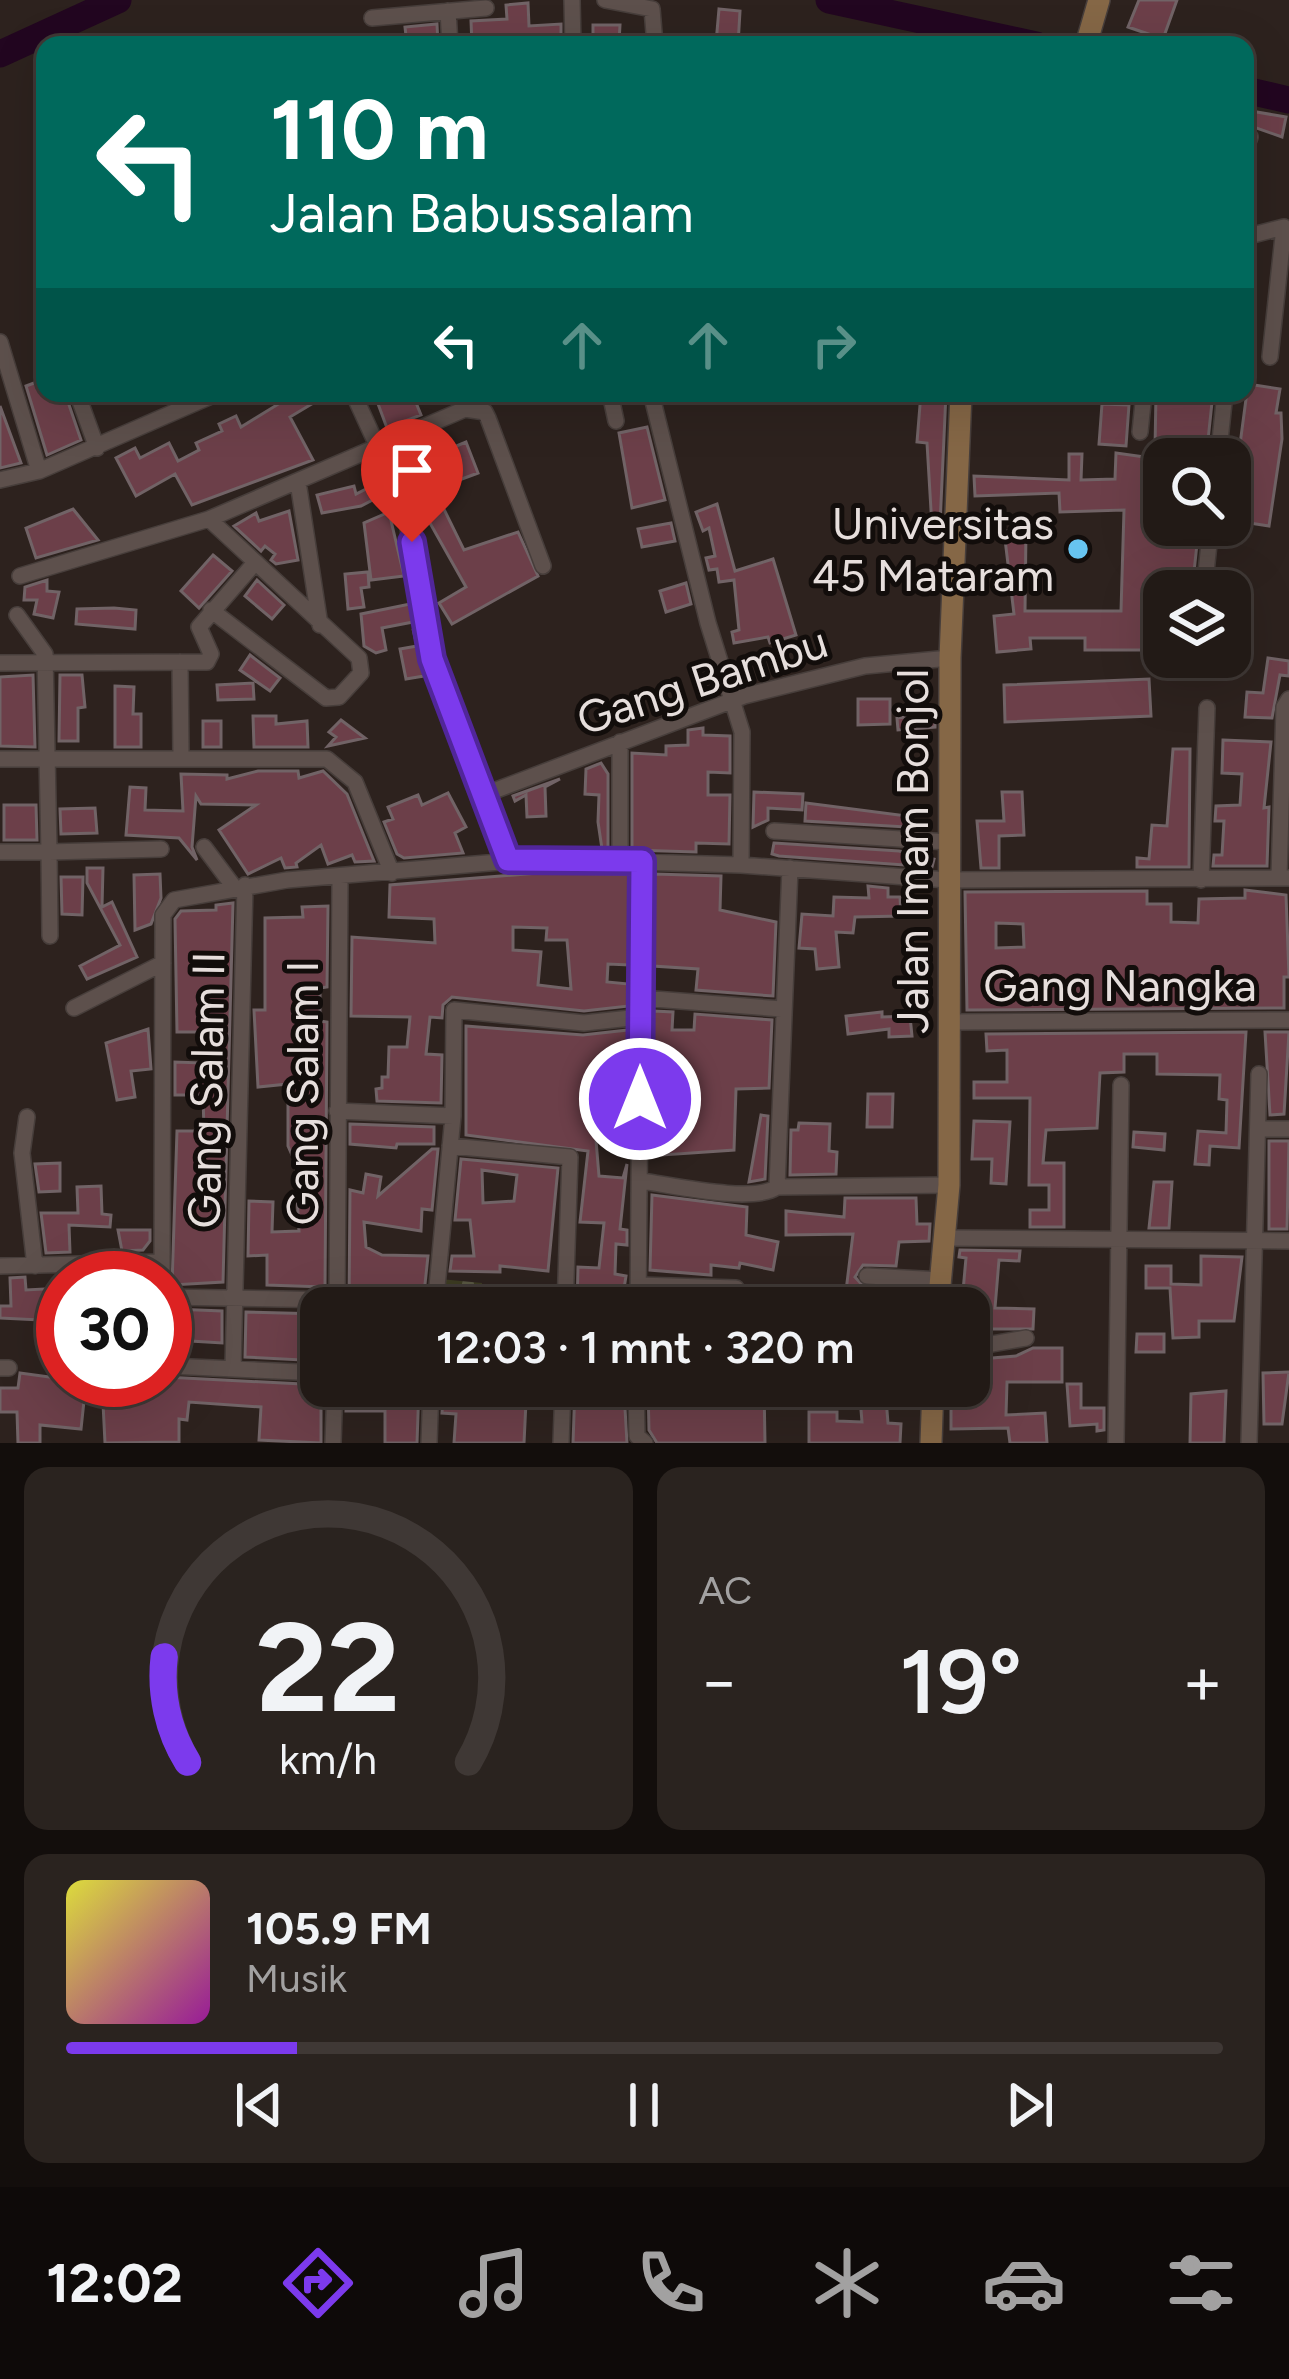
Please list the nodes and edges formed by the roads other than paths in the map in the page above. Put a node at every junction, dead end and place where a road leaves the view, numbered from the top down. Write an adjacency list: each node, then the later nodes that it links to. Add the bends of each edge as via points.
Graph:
1 (572, 0): 8 (street)
2 (605, 0): 9 (street, via 654,13)
3 (1099, 0): 10 (main road)
4 (486, 8): 5 (street)
5 (448, 11): 6 (street); 7 (street)
6 (372, 18)
7 (450, 36)
8 (573, 36)
9 (655, 36)
10 (1089, 36)
11 (1254, 235): 13 (street, via 1284,227)
12 (0, 343): 27 (street)
13 (1270, 357)
14 (80, 402): 25 (street)
15 (181, 402): 25 (street)
16 (358, 402): 26 (street)
17 (612, 402): 22 (street)
18 (653, 402): 42 (street)
19 (961, 402): 37 (main road, Jalan Imam Bonjol)
20 (1143, 402): 23 (street)
21 (1225, 402): 24 (street)
22 (616, 421)
23 (1140, 432)
24 (1221, 438)
25 (97, 448): 27 (street)
26 (382, 448): 29 (street); 32 (street, via 465,410 485,412); 49 (street, via 407,517 432,659)
27 (39, 471): 28 (street)
28 (0, 480)
29 (298, 482): 30 (street); 36 (street)
30 (209, 519): 31 (street); 33 (street)
31 (253, 565): 34 (street); 36 (street)
32 (544, 566)
33 (20, 576)
34 (211, 610): 36 (street, via 334,698 361,673 362,661); 39 (street, via 199,632 212,658)
35 (17, 615): 38 (street)
36 (320, 625)
37 (950, 658): 42 (street, Gang Bambu, via 865,666); 51 (main road, Jalan Imam Bonjol)
38 (45, 662): 39 (street); 40 (street); 46 (street)
39 (180, 662): 45 (street)
40 (0, 663)
41 (1289, 699): 48 (street)
42 (733, 700): 44 (street, Gang Bambu); 59 (street, via 744,746)
43 (1208, 708): 65 (street)
44 (620, 742): 49 (street, Gang Bambu); 57 (street)
45 (181, 757): 46 (street); 61 (street, via 316,757 341,766 367,806)
46 (47, 758): 47 (street); 54 (street)
47 (0, 759)
48 (1285, 782): 63 (street)
49 (483, 795): 56 (street)
50 (773, 831): 51 (street)
51 (948, 842): 64 (main road, Jalan Imam Bonjol)
52 (204, 847): 66 (street)
53 (161, 849): 54 (street)
54 (50, 851): 55 (street); 67 (street)
55 (0, 852)
56 (508, 860): 57 (street); 61 (street)
57 (620, 860): 58 (street)
58 (642, 861): 59 (street); 69 (street)
59 (741, 865): 60 (street)
60 (790, 868): 64 (street); 71 (street)
61 (392, 873): 62 (street)
62 (340, 878): 66 (street); 77 (street, Gang Salam I)
63 (1284, 878): 65 (street)
64 (948, 880): 65 (street); 74 (main road, Jalan Imam Bonjol)
65 (1201, 880)
66 (240, 886): 68 (street, via 169,903); 102 (street, Gang Salam II)
67 (50, 936)
68 (164, 963): 70 (street); 90 (street)
69 (641, 998): 71 (street); 72 (street)
70 (74, 1009)
71 (782, 1009): 85 (street)
72 (640, 1017): 78 (street, via 584,1023 454,1010); 83 (street)
73 (1289, 1020): 74 (street, Gang Nangka)
74 (952, 1022): 84 (main road, Jalan Imam Bonjol)
75 (1259, 1074): 80 (street)
76 (1121, 1085): 87 (street)
77 (337, 1111): 78 (street); 96 (street, Gang Salam I)
78 (453, 1116): 82 (street)
79 (27, 1118): 92 (street, via 22,1153)
80 (1258, 1129): 81 (street); 89 (street)
81 (1289, 1130)
82 (450, 1146): 97 (street); 98 (street, via 569,1155)
83 (641, 1181): 85 (street, via 733,1192); 95 (street)
84 (949, 1185): 85 (street); 86 (main road, Jalan Imam Bonjol)
85 (777, 1187)
86 (946, 1238): 87 (street); 94 (main road, Jalan Imam Bonjol)
87 (1118, 1241): 89 (street); 119 (street)
88 (1289, 1241): 89 (street)
89 (1254, 1242): 120 (street)
90 (162, 1251)
91 (0, 1266): 92 (street)
92 (35, 1266)
93 (867, 1276): 94 (street)
94 (941, 1280): 100 (main road, Jalan Imam Bonjol)
95 (639, 1285): 99 (street)
96 (337, 1287)
97 (436, 1287)
98 (565, 1287)
99 (704, 1287)
100 (940, 1287)
101 (192, 1297): 102 (street)
102 (238, 1298): 103 (street); 107 (street, Gang Salam II)
103 (300, 1302)
104 (1026, 1338): 105 (street)
105 (990, 1344)
106 (192, 1367): 107 (street)
107 (233, 1368): 108 (street)
108 (300, 1372)
109 (334, 1407): 114 (street)
110 (430, 1407): 115 (street)
111 (562, 1407): 116 (street)
112 (636, 1407): 117 (street)
113 (932, 1407): 118 (main road)
114 (333, 1443)
115 (429, 1443)
116 (561, 1443)
117 (645, 1443)
118 (931, 1443)
119 (1116, 1443)
120 (1249, 1443)

